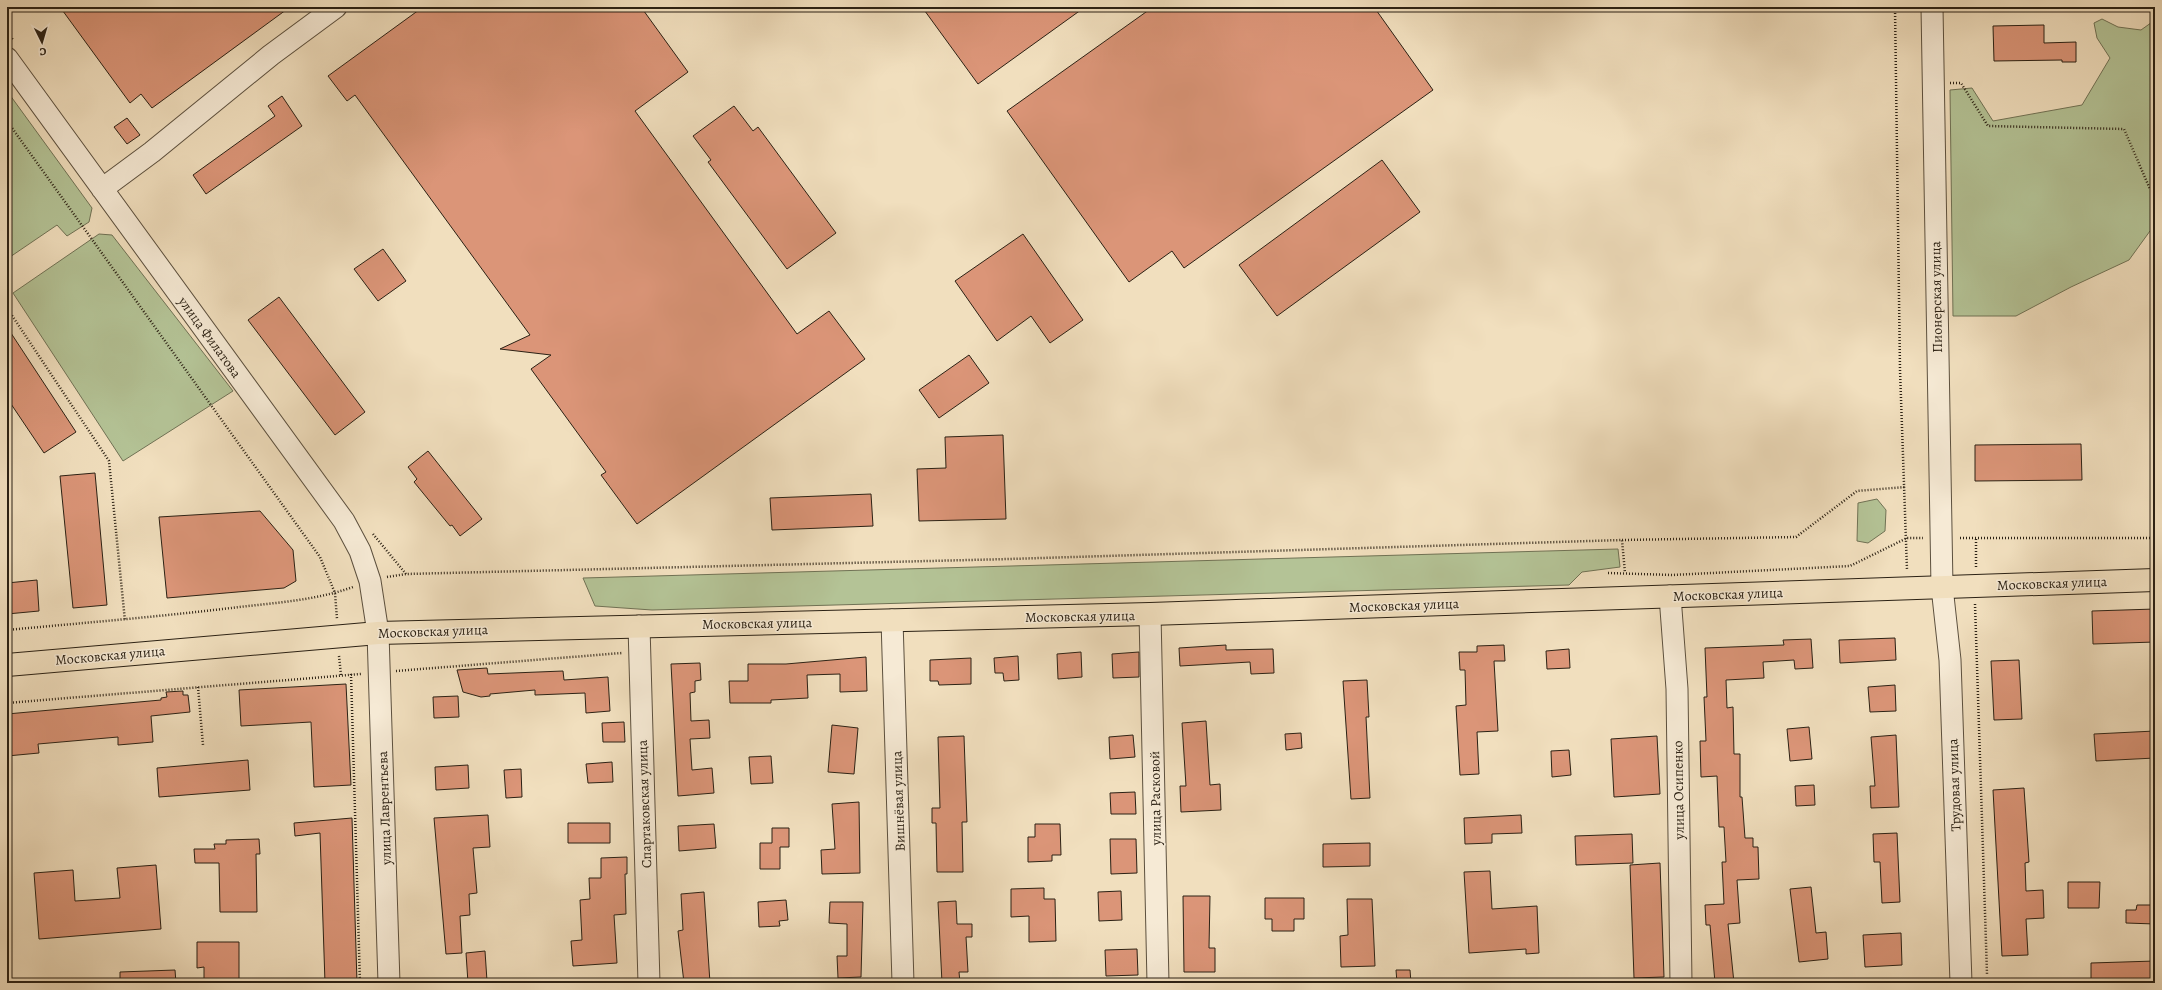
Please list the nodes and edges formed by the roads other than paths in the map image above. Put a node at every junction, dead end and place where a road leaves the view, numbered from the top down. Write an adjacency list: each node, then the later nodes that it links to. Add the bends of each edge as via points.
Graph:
1 (336, 7): 4 (street, via 271,55 152,152)
2 (1932, 7): 6 (street, Пионерская улица)
3 (7, 58): 4 (street, улица Филатова)
4 (102, 189): 11 (street, улица Филатова, via 344,521 360,551 370,581)
5 (2155, 580): 6 (main road, Московская улица)
6 (1942, 587): 7 (main road, Московская улица); 18 (street, Трудовая улица, via 1950,660)
7 (1670, 596): 8 (main road, Московская улица); 17 (street, улица Осипенко, via 1677,689)
8 (1150, 614): 9 (main road, Московская улица); 16 (street, улица Расковой)
9 (892, 620): 10 (main road, Московская улица); 15 (street, Вишнёвая улица)
10 (639, 626): 11 (main road, Московская улица); 14 (street, Спартаковская улица)
11 (378, 633): 12 (main road, Московская улица); 13 (street, улица Лаврентьева)
12 (7, 665)
13 (390, 983)
14 (649, 983)
15 (903, 983)
16 (1158, 983)
17 (1681, 983)
18 (1961, 983)

